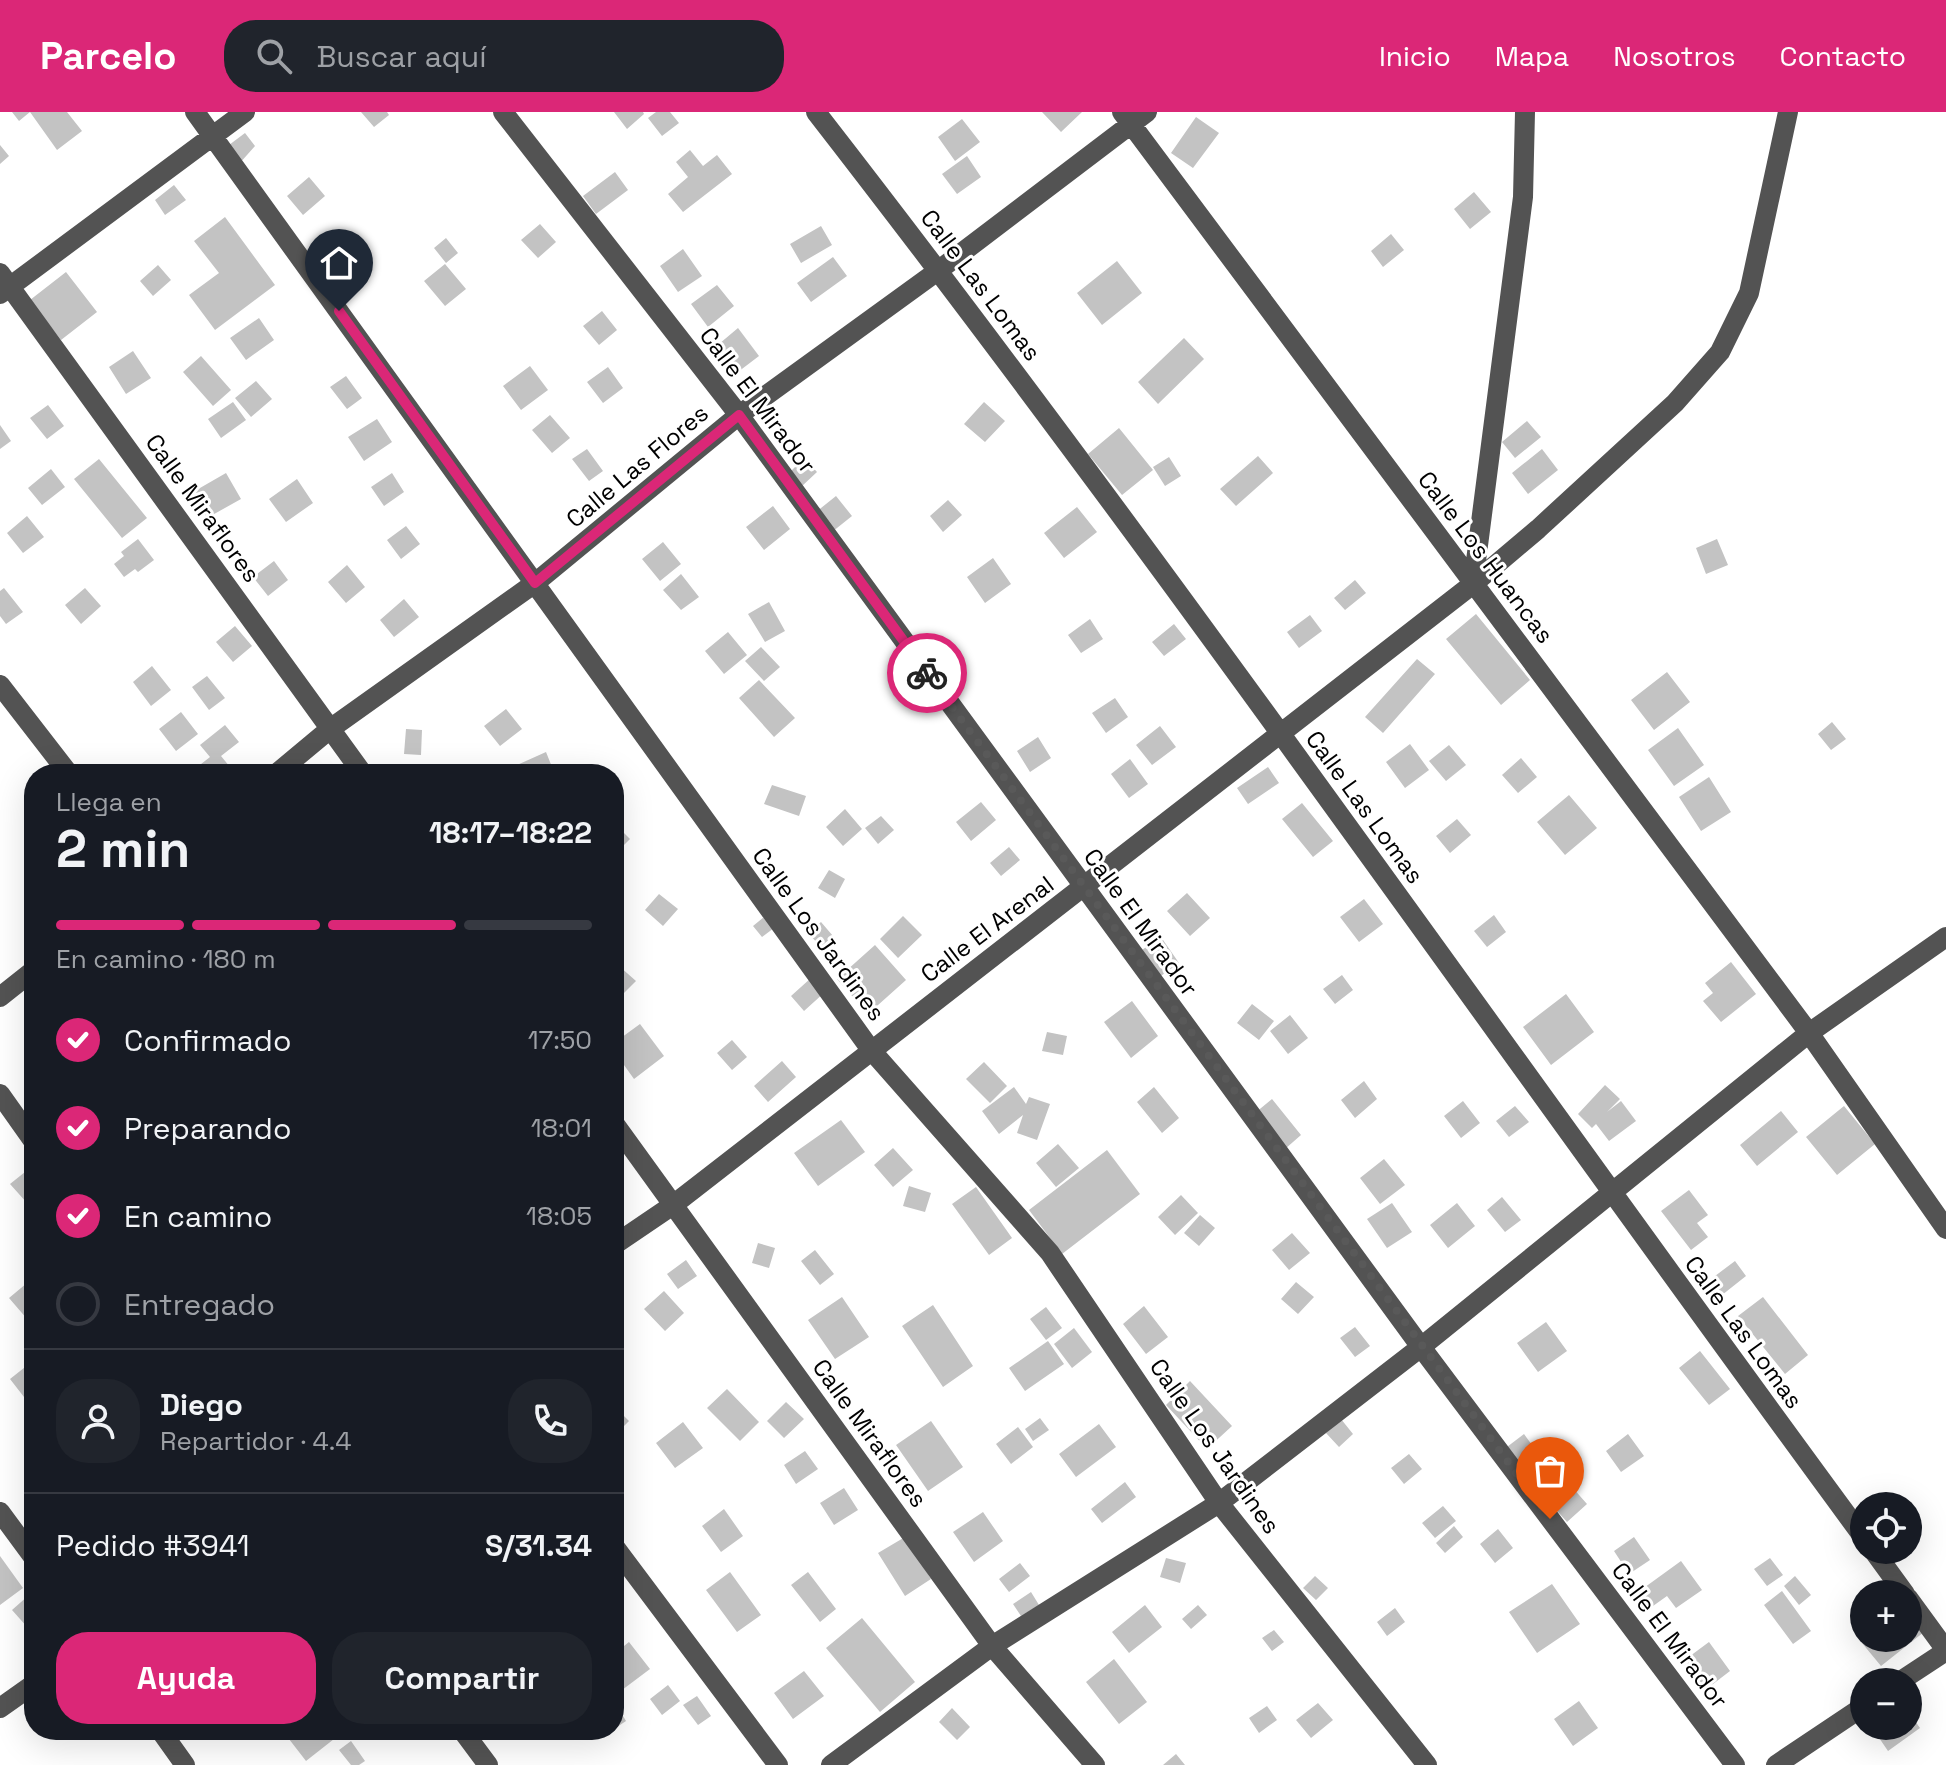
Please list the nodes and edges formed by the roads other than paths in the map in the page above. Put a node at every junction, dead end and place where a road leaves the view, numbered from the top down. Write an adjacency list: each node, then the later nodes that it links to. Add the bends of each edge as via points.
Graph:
1 (195, 112): 8 (street, Calle Los Jardines)
2 (245, 112): 8 (street)
3 (503, 112): 11 (street, Calle El Mirador)
4 (816, 112): 9 (street, Calle Las Lomas)
5 (1525, 112): 13 (street, via 1523,197)
6 (1788, 112): 13 (street, Calle El Arenal, via 1749,293 1720,352 1675,403)
7 (1134, 116): 9 (street, Calle Las Flores); 13 (street, Calle Los Huancas)
8 (214, 138): 10 (street); 12 (street, Calle Los Jardines)
9 (939, 270): 11 (street, Calle Las Flores); 16 (street, Calle Las Lomas)
10 (3, 284): 15 (street, Calle Miraflores)
11 (739, 415): 12 (street, Calle Las Flores); 20 (street, Calle El Mirador)
12 (535, 583): 15 (street, Calle Las Flores); 25 (street, Calle Los Jardines)
13 (1473, 584): 16 (street, Calle El Arenal); 24 (street, Calle Los Huancas)
14 (0, 685): 17 (street)
15 (330, 729): 18 (street, Calle Las Flores); 19 (street, Calle Miraflores)
16 (1282, 735): 20 (street, Calle El Arenal); 29 (street, Calle Las Lomas)
17 (61, 764)
18 (288, 764)
19 (356, 764)
20 (1084, 889): 25 (street, Calle El Arenal); 33 (street, Calle El Mirador)
21 (1946, 937): 24 (street)
22 (24, 978): 23 (street)
23 (0, 997)
24 (1809, 1033): 29 (street); 31 (street, Calle Los Huancas)
25 (871, 1050): 30 (street, Calle El Arenal); 34 (street, Calle Los Jardines, via 1050,1253)
26 (0, 1094): 27 (street)
27 (24, 1128)
28 (624, 1137): 30 (street, Calle Miraflores)
29 (1611, 1194): 33 (street); 36 (street, Calle Las Lomas)
30 (673, 1205): 32 (street, Calle El Arenal); 40 (street, Calle Miraflores)
31 (1946, 1229)
32 (624, 1238)
33 (1421, 1347): 34 (street); 54 (street, Calle El Mirador)
34 (1219, 1503): 40 (street); 53 (street, Calle Los Jardines)
35 (0, 1512): 37 (street)
36 (1850, 1519)
37 (24, 1544)
38 (624, 1559): 50 (street)
39 (1922, 1618): 41 (street)
40 (992, 1646): 51 (street); 52 (street, Calle Miraflores)
41 (1946, 1650): 42 (street)
42 (1920, 1668)
43 (24, 1691): 44 (street)
44 (0, 1708)
45 (1850, 1715): 55 (street)
46 (167, 1740): 48 (street)
47 (469, 1740): 49 (street)
48 (185, 1765)
49 (488, 1765)
50 (778, 1765)
51 (831, 1765)
52 (1095, 1765)
53 (1427, 1765)
54 (1735, 1765)
55 (1776, 1765)

